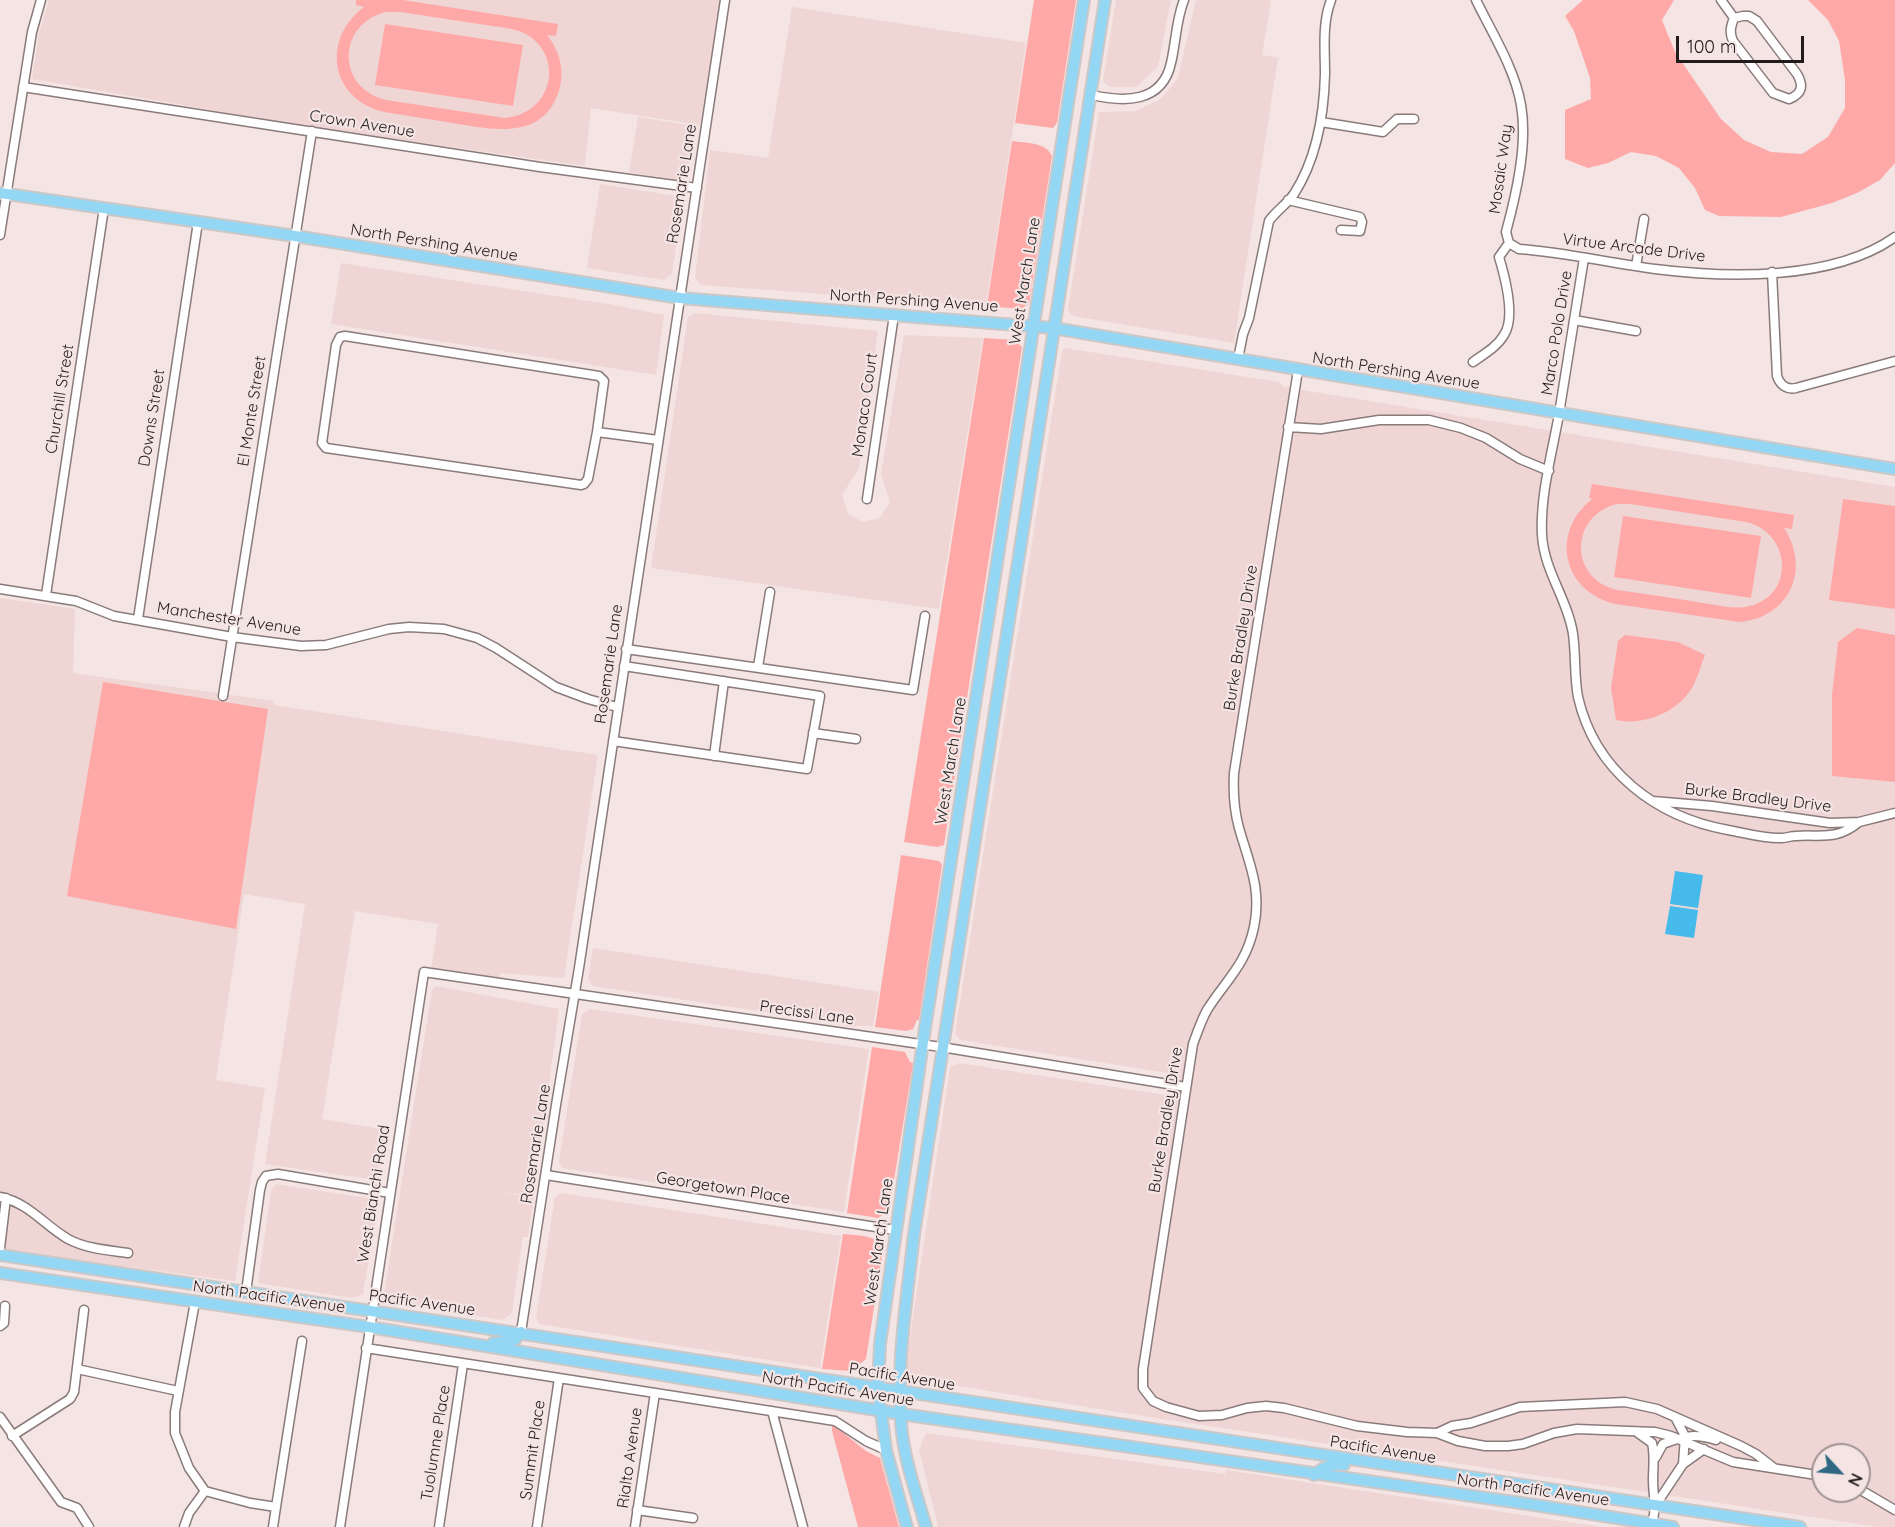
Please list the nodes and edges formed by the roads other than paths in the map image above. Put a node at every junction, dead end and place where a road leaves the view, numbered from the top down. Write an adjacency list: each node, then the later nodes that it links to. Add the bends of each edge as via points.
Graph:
1 (41, 0): 10 (street)
2 (725, 0): 15 (street, Rosemarie Lane)
3 (1084, 0): 32 (main road, West March Lane)
4 (1105, 0): 11 (main road, West March Lane)
5 (1184, 0): 11 (street, via 1171,65 1161,83 1135,99)
6 (1331, 0): 13 (street, via 1325,23)
7 (1476, 0): 25 (street, Mosaic Way, via 1516,84 1521,105 1522,146 1506,232)
8 (1721, 0): 9 (street)
9 (1734, 18): 9 (street, via 1730,27 1732,41 1773,93 1789,99 1796,96 1802,82 1757,21 1749,16)
10 (23, 87): 14 (street, Crown Avenue); 16 (street)
11 (1092, 95): 33 (main road, West March Lane)
12 (1414, 119): 13 (street, via 1397,119 1383,132)
13 (1321, 122): 17 (street, via 1304,177)
14 (312, 131): 15 (street, Crown Avenue); 23 (street, El Monte Street)
15 (697, 188): 29 (street, Rosemarie Lane)
16 (3, 193): 18 (main road, North Pershing Avenue); 22 (street)
17 (1288, 200): 21 (street, via 1360,217 1360,231); 35 (street, via 1269,221)
18 (104, 208): 20 (main road, North Pershing Avenue); 48 (street, Churchill Street)
19 (1644, 219): 27 (street)
20 (198, 222): 23 (main road, North Pershing Avenue); 50 (street, Downs Street)
21 (1341, 230)
22 (0, 235)
23 (295, 236): 29 (main road, North Pershing Avenue); 51 (street, El Monte Street)
24 (1895, 237): 28 (street, Virtue Arcade Drive, via 1845,262)
25 (1509, 243): 26 (street, Virtue Arcade Drive, via 1519,249); 37 (street, Mosaic Way, via 1499,257 1506,282 1509,323 1494,347)
26 (1584, 258): 27 (street, Virtue Arcade Drive); 31 (street, Marco Polo Drive)
27 (1636, 266): 28 (street, Virtue Arcade Drive, via 1687,272)
28 (1772, 272): 36 (street, via 1777,375 1782,385 1796,388)
29 (680, 298): 30 (main road, North Pershing Avenue); 42 (street, Rosemarie Lane)
30 (894, 315): 32 (main road, North Pershing Avenue); 45 (street, Monaco Court)
31 (1574, 320): 34 (street); 39 (street, Marco Polo Drive)
32 (1033, 325): 33 (main road, North Pershing Avenue); 67 (main road, West March Lane)
33 (1053, 328): 35 (main road, North Pershing Avenue); 68 (main road, West March Lane)
34 (1636, 330)
35 (1238, 359): 38 (main road, North Pershing Avenue)
36 (1895, 361)
37 (1473, 363)
38 (1298, 370): 39 (main road, North Pershing Avenue); 40 (street, Burke Bradley Drive)
39 (1559, 413): 43 (main road, North Pershing Avenue); 44 (street, Burke Bradley Drive)
40 (1288, 427): 44 (street, via 1321,429 1378,420 1429,420 1486,438); 69 (street, Burke Bradley Drive, via 1234,773 1235,808 1255,878 1254,926 1243,959 1198,1029)
41 (597, 432): 41 (street, via 604,381 599,376 345,336 336,345 322,443 326,448 581,485 588,479); 42 (street)
42 (658, 440): 52 (street, Rosemarie Lane)
43 (1895, 469)
44 (1549, 471): 62 (street, Burke Bradley Drive, via 1543,542 1552,577 1568,610 1575,677 1584,716 1610,764 1627,783)
45 (867, 499)
46 (0, 589): 48 (street, Manchester Avenue)
47 (770, 592): 54 (street)
48 (46, 595): 50 (street, Manchester Avenue)
49 (925, 616): 54 (street, via 913,690)
50 (138, 620): 51 (street, Manchester Avenue)
51 (232, 637): 56 (street, El Monte Street); 57 (street, Manchester Avenue, via 301,646 326,645 402,627 444,628 496,648 556,687)
52 (626, 649): 53 (street, Rosemarie Lane); 54 (street)
53 (624, 666): 55 (street); 57 (street, Rosemarie Lane)
54 (758, 667)
55 (724, 681): 58 (street, via 820,696); 61 (street)
56 (223, 696)
57 (617, 707): 60 (street, Rosemarie Lane)
58 (813, 733): 59 (street); 61 (street, via 807,769)
59 (856, 739)
60 (613, 741): 61 (street); 66 (street, Rosemarie Lane)
61 (714, 756)
62 (1653, 801): 64 (street, Burke Bradley Drive, via 1830,823); 64 (street, Burke Bradley Drive, via 1689,821 1782,838 1838,835)
63 (1895, 813): 64 (street, Burke Bradley Drive)
64 (1859, 822)
65 (424, 972): 66 (street, Precissi Lane); 71 (street, West Bianchi Road)
66 (574, 995): 67 (street, Precissi Lane); 70 (street, Rosemarie Lane)
67 (923, 1044): 68 (street, Precissi Lane); 73 (main road, West March Lane)
68 (941, 1047): 69 (street, Precissi Lane); 94 (main road, West March Lane, via 914,1234)
69 (1186, 1087): 101 (street, Burke Bradley Drive, via 1143,1369 1146,1394 1166,1407 1199,1416 1266,1406 1357,1426)
70 (546, 1175): 73 (street, Georgetown Place); 85 (street, Rosemarie Lane)
71 (390, 1193): 78 (street, via 278,1174 266,1176); 82 (street, West Bianchi Road)
72 (3, 1198): 74 (street); 75 (street, via 28,1208 71,1240 92,1248)
73 (895, 1230): 92 (main road, West March Lane)
74 (0, 1248)
75 (128, 1253)
76 (0, 1255): 78 (main road, Pacific Avenue)
77 (0, 1274): 79 (main road, North Pacific Avenue)
78 (246, 1292): 79 (main road, via 206,1292); 82 (main road, Pacific Avenue)
79 (195, 1302): 84 (main road, North Pacific Avenue); 93 (street)
80 (5, 1306): 83 (street, via 4,1323)
81 (84, 1310): 90 (street)
82 (371, 1311): 84 (street, West Bianchi Road); 85 (main road, Pacific Avenue)
83 (0, 1326)
84 (369, 1327): 87 (main road, North Pacific Avenue); 88 (street, West Bianchi Road)
85 (521, 1332): 87 (main road, via 514,1340); 92 (main road, Pacific Avenue)
86 (302, 1341): 117 (street)
87 (478, 1345): 97 (main road, North Pacific Avenue)
88 (366, 1348): 89 (street); 125 (street, West Bianchi Road)
89 (463, 1364): 91 (street); 126 (street, Tuolumne Place)
90 (77, 1369): 93 (street); 103 (street, via 70,1399)
91 (558, 1378): 95 (street); 127 (street, Summit Place)
92 (878, 1388): 94 (main road, Pacific Avenue); 97 (main road, West March Lane)
93 (178, 1391): 114 (street, via 175,1433 189,1468)
94 (900, 1391): 98 (main road, West March Lane); 110 (main road, Pacific Avenue)
95 (655, 1393): 96 (street); 118 (street, Rialto Avenue)
96 (772, 1411): 107 (street, via 835,1420); 129 (street)
97 (881, 1411): 98 (main road, North Pacific Avenue); 107 (main road, West March Lane)
98 (901, 1414): 113 (main road, North Pacific Avenue); 131 (main road, West March Lane, via 906,1455)
99 (0, 1417): 103 (street)
100 (1675, 1417): 101 (street, Burke Bradley Drive, via 1649,1406 1625,1402 1559,1404 1511,1409); 104 (street); 105 (street, Burke Bradley Drive)
101 (1437, 1433): 102 (street, Burke Bradley Drive, via 1458,1442 1485,1446 1523,1444 1577,1429)
102 (1638, 1433): 104 (street, Burke Bradley Drive, via 1655,1432); 108 (street, via 1652,1443)
103 (12, 1436): 122 (street, via 61,1502 77,1508)
104 (1683, 1439): 105 (street, via 1696,1435); 106 (street, Burke Bradley Drive); 108 (street, via 1663,1444); 109 (street)
105 (1734, 1443): 111 (street, Burke Bradley Drive)
106 (1704, 1449): 109 (street); 111 (street, Burke Bradley Drive, via 1732,1462)
107 (886, 1450): 130 (main road, West March Lane)
108 (1655, 1458): 116 (street)
109 (1683, 1464): 116 (street)
110 (1402, 1468): 113 (main road, via 1393,1472 1332,1464); 116 (main road, Pacific Avenue)
111 (1774, 1469): 112 (street, Burke Bradley Drive)
112 (1811, 1474)
113 (1314, 1475): 121 (main road, North Pacific Avenue, via 1524,1503)
114 (205, 1491): 117 (street); 123 (street)
115 (1871, 1496): 119 (street)
116 (1655, 1506): 121 (street); 133 (main road, Pacific Avenue)
117 (276, 1507): 124 (street)
118 (637, 1510): 120 (street); 128 (street, Rialto Avenue)
119 (1895, 1510)
120 (693, 1518)
121 (1652, 1526): 132 (main road, North Pacific Avenue)
122 (89, 1527)
123 (184, 1527)
124 (273, 1527)
125 (340, 1527)
126 (438, 1527)
127 (537, 1527)
128 (635, 1527)
129 (803, 1527)
130 (907, 1527)
131 (926, 1527)
132 (1672, 1527)
133 (1800, 1527)

